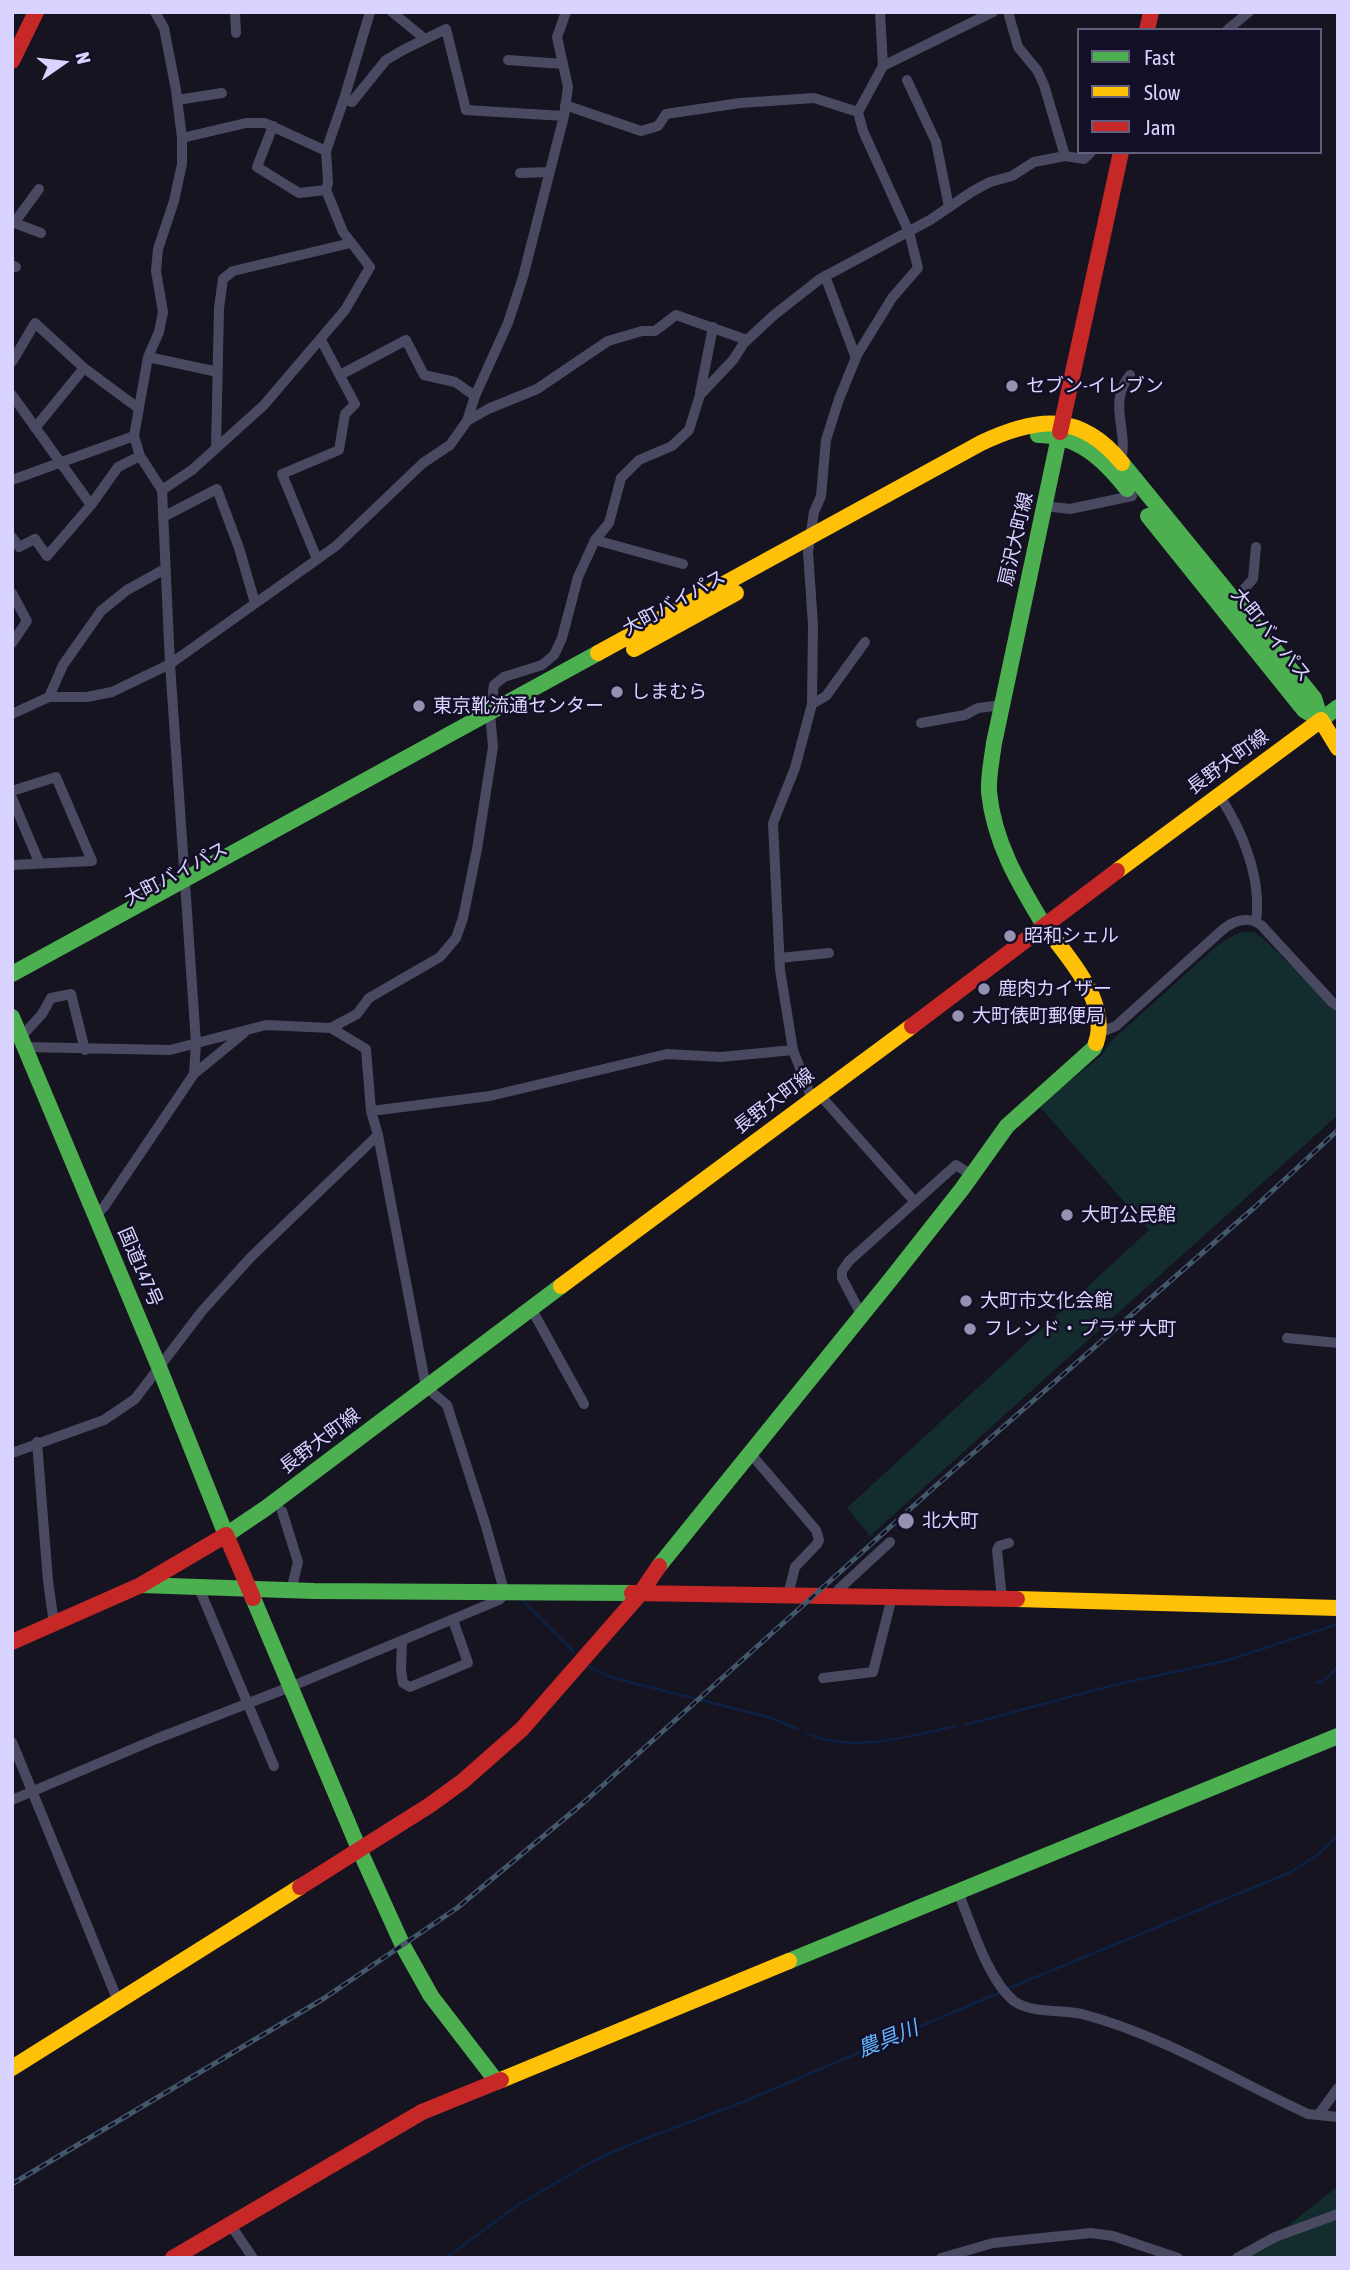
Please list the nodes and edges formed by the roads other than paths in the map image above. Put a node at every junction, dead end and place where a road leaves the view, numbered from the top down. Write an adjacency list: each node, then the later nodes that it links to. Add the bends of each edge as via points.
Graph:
1 (36, 12): 14 (main road)
2 (155, 12): 21 (street, via 164,28)
3 (235, 12): 12 (street)
4 (370, 12): 20 (street)
5 (392, 12): 13 (street)
6 (566, 12): 16 (street, via 557,37)
7 (880, 12): 17 (street)
8 (993, 12): 17 (street)
9 (1007, 12): 29 (street, via 1018,47 1044,85)
10 (1249, 12): 11 (street)
11 (1229, 28)
12 (236, 33)
13 (425, 39): 20 (street, via 386,60 352,102); 22 (street, via 446,29 467,110)
14 (12, 61)
15 (509, 61): 16 (street)
16 (563, 64): 22 (street, via 568,87)
17 (883, 65): 23 (street)
18 (907, 80): 34 (street, via 936,142)
19 (222, 93): 21 (street)
20 (344, 99): 26 (street)
21 (177, 100): 25 (street)
22 (564, 111): 23 (street, via 641,131 658,126 666,114 776,100 814,98); 30 (street)
23 (858, 112): 36 (street)
24 (273, 126): 25 (street, via 246,123); 26 (street); 33 (street, via 257,167 299,193)
25 (182, 138): 43 (street, via 179,176 157,260 163,312)
26 (326, 151): 33 (street)
27 (1089, 154): 29 (street, via 1084,159)
28 (1121, 154): 56 (main road, 扇沢大町線)
29 (1065, 156): 34 (street, via 1034,162)
30 (550, 172): 31 (street); 52 (street, via 508,323)
31 (520, 173)
32 (39, 189): 35 (street)
33 (326, 190): 38 (street)
34 (949, 207): 36 (street)
35 (13, 223): 37 (street)
36 (909, 232): 39 (street); 44 (street, via 918,268 892,298)
37 (41, 233)
38 (351, 243): 41 (street, via 370,267); 47 (street, via 233,271 223,279)
39 (825, 276): 42 (street); 44 (street)
40 (713, 327): 42 (street); 51 (street); 54 (street, via 676,315 655,331 608,341 537,389)
41 (321, 340): 48 (street); 58 (street, via 264,404)
42 (747, 340): 51 (street)
43 (148, 357): 47 (street); 53 (street)
44 (856, 358): 70 (street, via 826,440)
45 (12, 362): 46 (street, via 35,323)
46 (84, 368): 53 (street); 55 (street)
47 (218, 372): 58 (street)
48 (340, 375): 52 (street, via 406,340 424,374 455,382); 73 (street, via 355,404 345,414 339,450 282,474)
49 (1130, 375): 60 (street, via 1121,386)
50 (12, 395): 55 (street)
51 (700, 395): 69 (street, via 689,430 672,446 639,460 621,478 609,523)
52 (475, 396): 54 (street)
53 (138, 408): 57 (street)
54 (467, 421): 73 (street, via 450,445 423,463 337,546)
55 (35, 428): 61 (street)
56 (1062, 430): 60 (main road, 大町バイパス, via 1089,432); 64 (main road, 大町バイパス, via 1097,455); 66 (main road, 扇沢大町線); 70 (main road, 大町バイパス, via 1036,423 1000,433)
57 (134, 436): 59 (street); 61 (street)
58 (216, 448): 63 (street)
59 (140, 456): 63 (street); 65 (street, via 118,467)
60 (1121, 460): 77 (main road, 大町バイパス)
61 (61, 461): 62 (street); 65 (street)
62 (12, 480)
63 (162, 490): 67 (street)
64 (1132, 496): 66 (street, via 1070,509); 88 (main road, 大町バイパス, via 1304,709)
65 (91, 505): 72 (street, via 47,556 35,539)
66 (1045, 506): 84 (main road, 扇沢大町線)
67 (163, 517): 75 (street); 78 (street, via 217,489)
68 (12, 537): 72 (street)
69 (595, 540): 74 (street); 87 (street, via 578,577 554,655 542,665 498,680)
70 (810, 545): 83 (street); 87 (main road, 大町バイパス)
71 (1256, 547): 77 (street, via 1253,579)
72 (16, 549)
73 (317, 559): 78 (street)
74 (683, 564)
75 (166, 569): 81 (street); 82 (street, via 127,590 101,611 63,665)
76 (12, 593): 80 (street, via 27,621)
77 (1234, 600): 88 (main road, 大町バイパス, via 1314,698)
78 (255, 603): 81 (street)
79 (865, 642): 83 (street, via 826,696)
80 (12, 643)
81 (170, 664): 82 (street, via 113,692); 96 (street)
82 (49, 697): 86 (street)
83 (812, 704): 100 (street, via 795,768 773,823)
84 (1002, 705): 89 (street); 98 (main road, 扇沢大町線, via 989,790 996,831 1013,874)
85 (1338, 707): 88 (main road, 長野大町線)
86 (12, 714)
87 (491, 719): 96 (main road, 大町バイパス); 105 (street, via 493,747 477,849 456,938 440,957 369,998 357,1014)
88 (1321, 720): 90 (main road); 92 (main road, 長野大町線)
89 (921, 723)
90 (1338, 748)
91 (12, 790): 94 (street, via 56,777 92,861)
92 (1219, 794): 97 (street, via 1251,864); 98 (main road, 長野大町線)
93 (12, 798): 94 (street)
94 (39, 862): 95 (street)
95 (12, 865)
96 (184, 886): 101 (main road, 大町バイパス); 102 (main road, 大町バイパス); 109 (street)
97 (1256, 921): 103 (street); 107 (street, via 1228,924 1116,1026)
98 (1045, 927): 107 (main road, 扇沢大町線, via 1084,982); 113 (main road, 長野大町線)
99 (829, 953): 100 (street)
100 (779, 957): 111 (street)
101 (12, 974)
102 (12, 986)
103 (1338, 1006)
104 (12, 1017): 108 (main road, 国道147号)
105 (331, 1028): 106 (street, via 266,1025); 114 (street, via 366,1049)
106 (246, 1032): 109 (street); 112 (street)
107 (1101, 1032): 116 (main road, via 1094,1048 1007,1126)
108 (23, 1042): 110 (street); 110 (street, via 51,998 71,994); 118 (main road, 国道147号)
109 (196, 1043): 110 (street, via 170,1050); 112 (street)
110 (85, 1050)
111 (793, 1050): 113 (street); 114 (street, via 721,1056 667,1054 490,1096)
112 (194, 1074): 118 (street)
113 (816, 1097): 117 (street); 119 (main road, 長野大町線)
114 (371, 1111): 115 (street)
115 (378, 1135): 123 (street, via 251,1257); 124 (street)
116 (972, 1175): 117 (street, via 956,1165); 120 (main road)
117 (915, 1202): 120 (street, via 842,1270)
118 (95, 1216): 123 (main road, 国道147号)
119 (531, 1308): 124 (main road, 長野大町線); 125 (street)
120 (862, 1316): 128 (main road)
121 (1287, 1338): 122 (street)
122 (1338, 1343)
123 (159, 1367): 126 (street, via 122,1409); 130 (main road, 国道147号)
124 (426, 1387): 130 (main road, 長野大町線); 137 (street, via 447,1405)
125 (584, 1404)
126 (37, 1442): 127 (street); 145 (street)
127 (12, 1452)
128 (750, 1452): 138 (main road); 139 (street, via 818,1536 817,1544 795,1567)
129 (282, 1511): 136 (street, via 298,1562)
130 (226, 1535): 133 (main road, 長野大町線); 135 (main road, 国道147号)
131 (890, 1542): 140 (street)
132 (1009, 1543): 142 (street, via 997,1550)
133 (141, 1585): 134 (main road); 145 (main road, 長野大町線)
134 (199, 1588): 135 (main road); 150 (street)
135 (251, 1591): 136 (main road); 149 (main road, 国道147号)
136 (291, 1591): 137 (main road)
137 (505, 1594): 138 (main road); 144 (street)
138 (640, 1594): 139 (main road); 156 (main road, via 522,1729 488,1760 430,1805)
139 (788, 1595): 140 (main road)
140 (836, 1597): 141 (main road)
141 (892, 1598): 142 (main road); 148 (street, via 873,1672)
142 (1002, 1599): 143 (main road)
143 (1338, 1608)
144 (453, 1619): 146 (street); 146 (street, via 468,1663 411,1687 403,1683)
145 (54, 1624): 147 (main road, 長野大町線)
146 (402, 1641): 149 (street)
147 (12, 1642)
148 (823, 1678)
149 (290, 1687): 150 (street); 156 (main road, 国道147号)
150 (247, 1703): 153 (street); 154 (street)
151 (1338, 1736): 157 (main road)
152 (12, 1742): 154 (street)
153 (274, 1766)
154 (33, 1792): 155 (street); 158 (street)
155 (12, 1800)
156 (359, 1849): 158 (main road); 160 (main road, 国道147号, via 417,1972 449,2022)
157 (958, 1892): 160 (main road); 162 (street, via 990,1970 1014,2000 1031,2008 1080,2014 1133,2030 1308,2114)
158 (118, 2001): 159 (main road)
159 (12, 2068)
160 (497, 2082): 165 (main road, via 422,2112)
161 (1338, 2088): 162 (street)
162 (1319, 2114): 163 (street)
163 (1338, 2117)
164 (1338, 2214): 170 (street, via 1275,2237)
165 (230, 2224): 166 (main road); 167 (street)
166 (173, 2258)
167 (253, 2258)
168 (941, 2258): 169 (street, via 993,2243 1090,2233)
169 (1178, 2258)
170 (1237, 2258)

